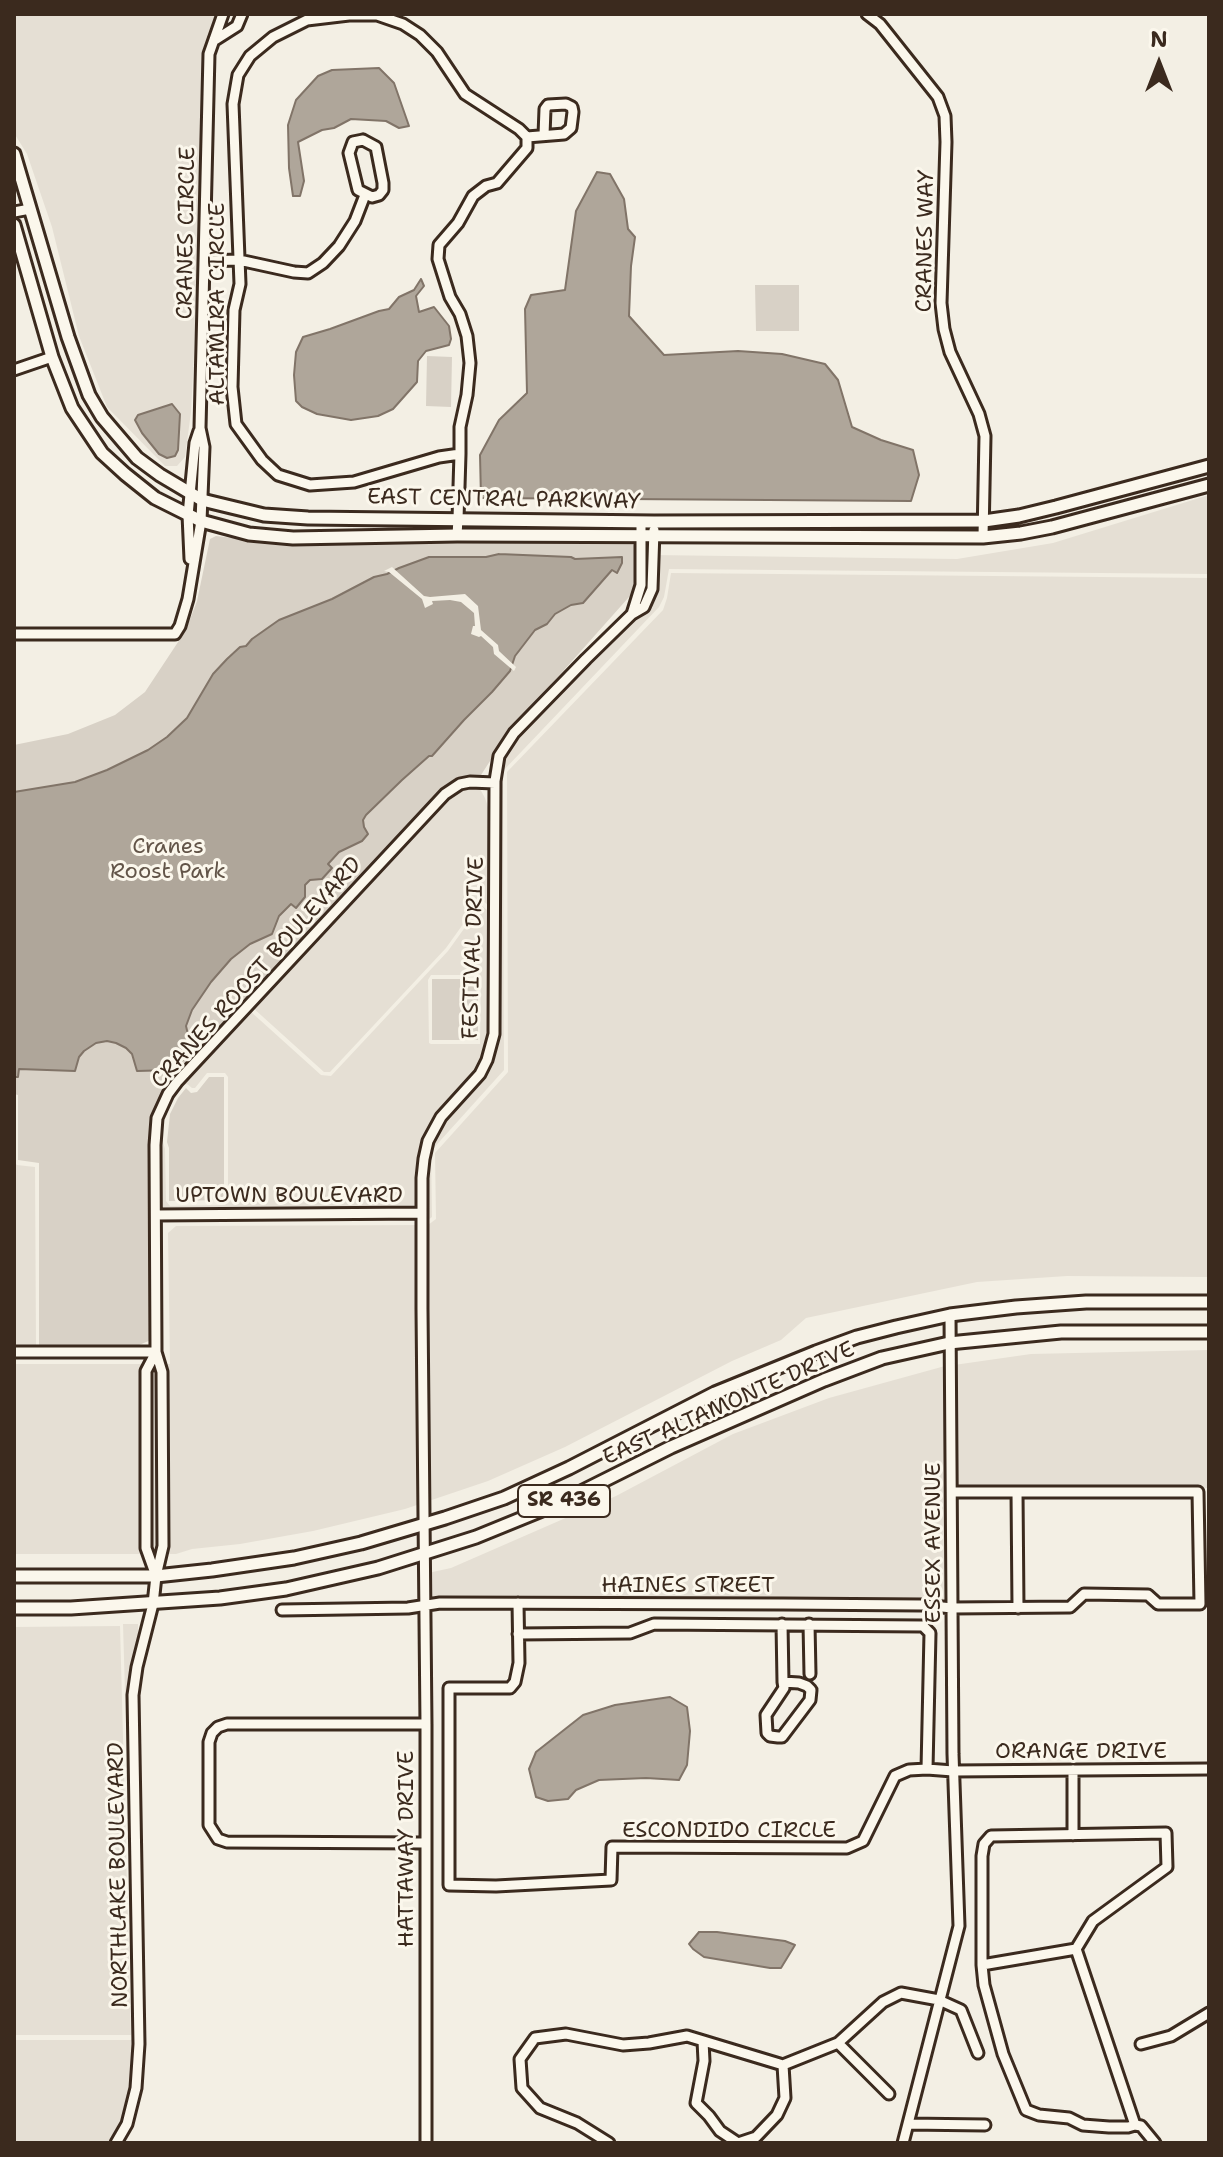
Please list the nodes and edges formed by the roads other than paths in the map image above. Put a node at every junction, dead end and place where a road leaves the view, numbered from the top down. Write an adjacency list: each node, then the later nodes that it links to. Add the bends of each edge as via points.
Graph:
1 (223, 14): 4 (street, CRANES CIRCLE)
2 (242, 14): 4 (street, via 237,26)
3 (867, 14): 25 (street, CRANES WAY, via 938,97 945,116 941,303 950,352 985,436)
4 (215, 40): 13 (street, CRANES CIRCLE, via 209,54)
5 (544, 135): 6 (street)
6 (527, 137): 12 (street, ALTAMIRA CIRCLE, via 465,94 437,52 403,24 377,15 307,20 273,37 250,56 238,75 233,104); 17 (street, via 527,148 497,183 473,196 439,245 438,259 467,336 470,363)
7 (14, 154): 9 (main road, EAST CENTRAL PARKWAY)
8 (365, 195): 8 (street, via 379,195 383,183 376,147 363,140 353,142 349,153 358,190); 12 (street, via 339,246 308,273)
9 (30, 209): 10 (street); 20 (main road, EAST CENTRAL PARKWAY, via 89,395 137,458)
10 (14, 212)
11 (14, 225): 14 (main road, EAST CENTRAL PARKWAY)
12 (239, 260): 13 (street); 17 (street, ALTAMIRA CIRCLE, via 232,387 236,424 278,475 310,485 354,482)
13 (204, 261): 16 (street, CRANES CIRCLE)
14 (52, 357): 15 (street); 22 (main road, EAST CENTRAL PARKWAY, via 72,408 102,453 155,498)
15 (14, 370)
16 (200, 428): 20 (street, CRANES CIRCLE); 21 (street, CRANES CIRCLE)
17 (460, 454): 23 (street)
18 (1209, 466): 25 (main road, EAST CENTRAL PARKWAY)
19 (1209, 485): 29 (main road, EAST CENTRAL PARKWAY, via 1052,527)
20 (190, 494): 21 (main road, EAST CENTRAL PARKWAY); 22 (street, CRANES CIRCLE)
21 (202, 500): 23 (main road, EAST CENTRAL PARKWAY, via 264,515); 24 (street, CRANES CIRCLE)
22 (188, 515): 24 (main road, EAST CENTRAL PARKWAY); 30 (street, CRANES CIRCLE)
23 (458, 519): 26 (main road, EAST CENTRAL PARKWAY); 27 (street)
24 (201, 521): 27 (main road, EAST CENTRAL PARKWAY, via 249,534 293,538); 30 (street, CRANES CIRCLE)
25 (984, 521): 26 (main road, EAST CENTRAL PARKWAY); 29 (street, CRANES WAY)
26 (647, 522): 28 (street, FESTIVAL DRIVE)
27 (457, 535): 28 (main road, EAST CENTRAL PARKWAY)
28 (647, 537): 29 (main road, EAST CENTRAL PARKWAY); 32 (street, FESTIVAL DRIVE, via 632,614 514,733 499,756)
29 (983, 537)
30 (190, 578): 31 (street, via 175,634)
31 (14, 634)
32 (495, 783): 33 (street, FESTIVAL DRIVE, via 494,1034 480,1074 441,1117 428,1141); 34 (street, CRANES ROOST BOULEVARD, via 460,784 445,794 177,1082 157,1118)
33 (422, 1213): 34 (street, UPTOWN BOULEVARD); 43 (street, FESTIVAL DRIVE)
34 (156, 1215): 40 (street, CRANES ROOST BOULEVARD)
35 (1209, 1302): 36 (main road, EAST ALTAMONTE DRIVE / SR 436, via 1086,1302)
36 (950, 1315): 38 (street, ESSEX AVENUE); 43 (main road, EAST ALTAMONTE DRIVE / SR 436, via 857,1337 792,1361 715,1393 504,1498)
37 (1209, 1332): 38 (main road, SR 436, via 1061,1332)
38 (949, 1343): 41 (street, ESSEX AVENUE); 44 (main road, EAST ALTAMONTE DRIVE / SR 436, via 837,1375 671,1447 557,1504)
39 (14, 1352): 40 (street)
40 (156, 1352): 46 (street, CRANES ROOST BOULEVARD, via 162,1372 163,1546); 46 (street, CRANES ROOST BOULEVARD, via 146,1371 146,1548)
41 (952, 1492): 42 (street); 51 (street, ESSEX AVENUE)
42 (1017, 1492): 52 (street); 52 (street, HAINES STREET, via 1198,1492 1200,1604 1158,1604 1148,1595 1084,1594 1070,1607)
43 (423, 1525): 44 (street, FESTIVAL DRIVE); 46 (main road, EAST ALTAMONTE DRIVE / SR 436, via 294,1558)
44 (424, 1554): 48 (main road, EAST ALTAMONTE DRIVE / SR 436, via 286,1589); 49 (street, HATTAWAY DRIVE)
45 (14, 1576): 46 (main road, EAST ALTAMONTE DRIVE / SR 436)
46 (156, 1576): 48 (street, CRANES ROOST BOULEVARD)
47 (518, 1603): 49 (street, HAINES STREET); 51 (street, HAINES STREET); 56 (street, ESCONDIDO CIRCLE)
48 (153, 1604): 50 (main road, EAST ALTAMONTE DRIVE / SR 436); 80 (street, NORTHLAKE BOULEVARD, via 133,1695 139,2057 127,2124)
49 (424, 1605): 53 (street, HAINES STREET); 59 (street, HATTAWAY DRIVE)
50 (14, 1608)
51 (952, 1608): 52 (street, HAINES STREET); 63 (street, ESSEX AVENUE)
52 (1018, 1608)
53 (282, 1610)
54 (782, 1624): 55 (street); 56 (street, via 654,1624 630,1633); 58 (street)
55 (809, 1624): 57 (street); 60 (street, via 923,1626 930,1633)
56 (518, 1634): 60 (street, ESCONDIDO CIRCLE, via 519,1663 510,1688 449,1688 449,1885 611,1880 612,1847 847,1848 863,1841 895,1776)
57 (810, 1674)
58 (783, 1682): 58 (street, via 782,1693 766,1715 770,1736 782,1737 810,1700 807,1686)
59 (426, 1724): 65 (street, HATTAWAY DRIVE); 65 (street, via 227,1724 218,1727 209,1742 209,1825 218,1839)
60 (927, 1769): 63 (street, ESCONDIDO CIRCLE)
61 (1209, 1769): 62 (street, ORANGE DRIVE)
62 (1073, 1770): 63 (street, ORANGE DRIVE); 64 (street)
63 (953, 1771): 68 (street, ESSEX AVENUE, via 959,1926)
64 (1073, 1835): 66 (street, via 1166,1833 1167,1867 1093,1921); 67 (street, via 991,1836 984,1844)
65 (425, 1843): 81 (street, HATTAWAY DRIVE)
66 (1076, 1949): 67 (street); 78 (street)
67 (982, 1965): 78 (street, via 1003,2054 1026,2110 1083,2125)
68 (939, 2000): 71 (street, via 901,1993 883,2002); 73 (street, via 961,2010); 76 (street, ESSEX AVENUE)
69 (1209, 2013): 72 (street, via 1171,2036)
70 (703, 2041): 74 (street); 79 (street, via 687,2036 623,2045 566,2034 535,2038 520,2059 522,2088 540,2108 577,2123); 82 (street, via 696,2103)
71 (838, 2043): 74 (street); 75 (street)
72 (1141, 2044)
73 (978, 2053)
74 (783, 2065): 82 (street, via 785,2098 777,2115 756,2137)
75 (889, 2094)
76 (908, 2124): 77 (street); 83 (street, ESSEX AVENUE)
77 (985, 2125)
78 (1135, 2125): 84 (street)
79 (602, 2141)
80 (116, 2143)
81 (426, 2143)
82 (738, 2143)
83 (903, 2143)
84 (1155, 2143)

